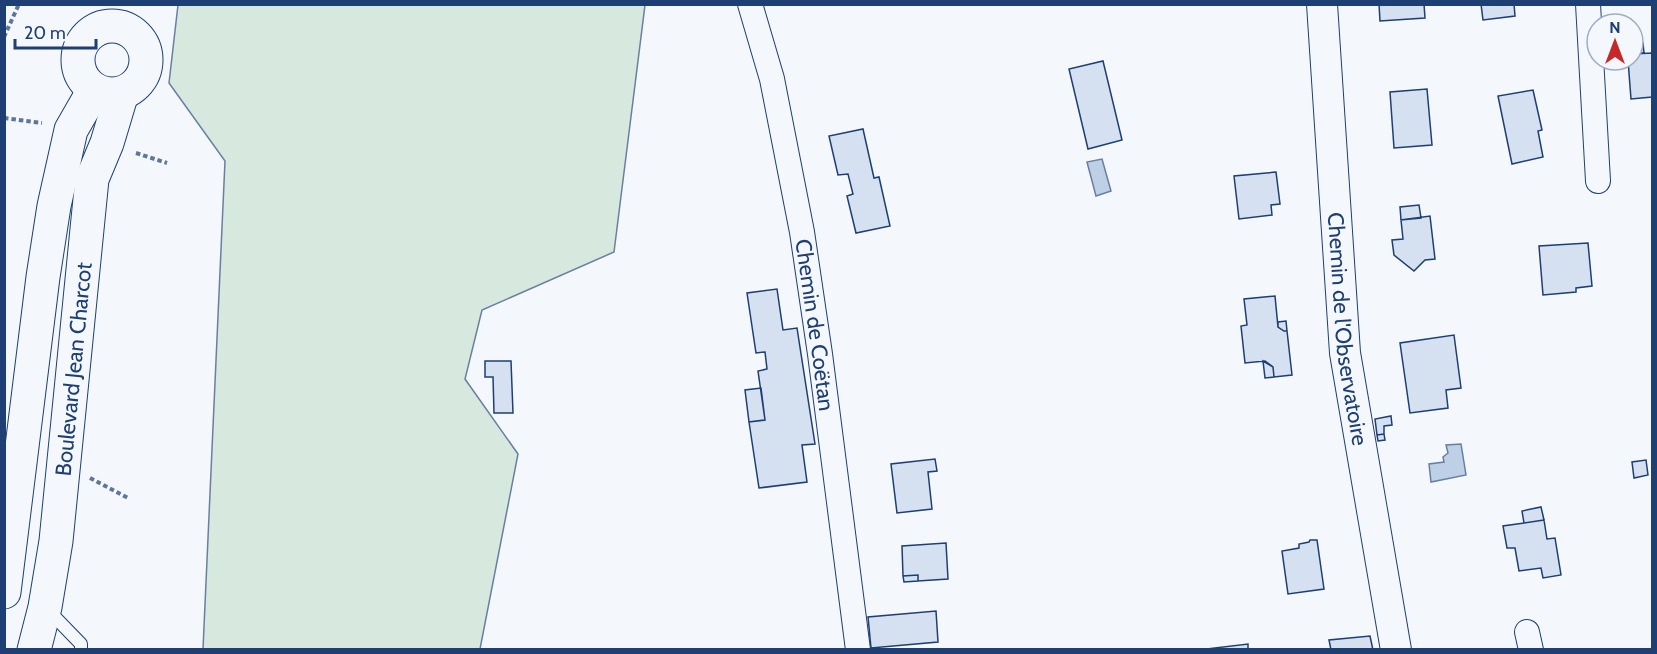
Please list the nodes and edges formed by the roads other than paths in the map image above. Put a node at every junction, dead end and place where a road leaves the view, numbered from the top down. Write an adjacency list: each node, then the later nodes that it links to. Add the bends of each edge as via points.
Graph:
1 (750, 4): 12 (street, Chemin de Coëtan, via 772,79 802,232)
2 (1322, 4): 13 (street, Chemin de l'Observatoire, via 1346,353)
3 (1588, 4): 7 (street)
4 (96, 17): 5 (main road, Boulevard Jean Charcot, via 107,26 118,26); 6 (main road, Boulevard Jean Charcot, via 78,54 81,74 86,83)
5 (132, 17): 6 (main road, Boulevard Jean Charcot, via 144,45 146,67 137,84)
6 (108, 91): 8 (main road, Boulevard Jean Charcot, via 71,130 54,206); 9 (main road, Boulevard Jean Charcot, via 106,143 92,179 56,541)
7 (1598, 181)
8 (4, 592)
9 (45, 607): 10 (main road, Boulevard Jean Charcot); 11 (lane, via 81,644)
10 (34, 650)
11 (81, 650)
12 (858, 650)
13 (1396, 650)

